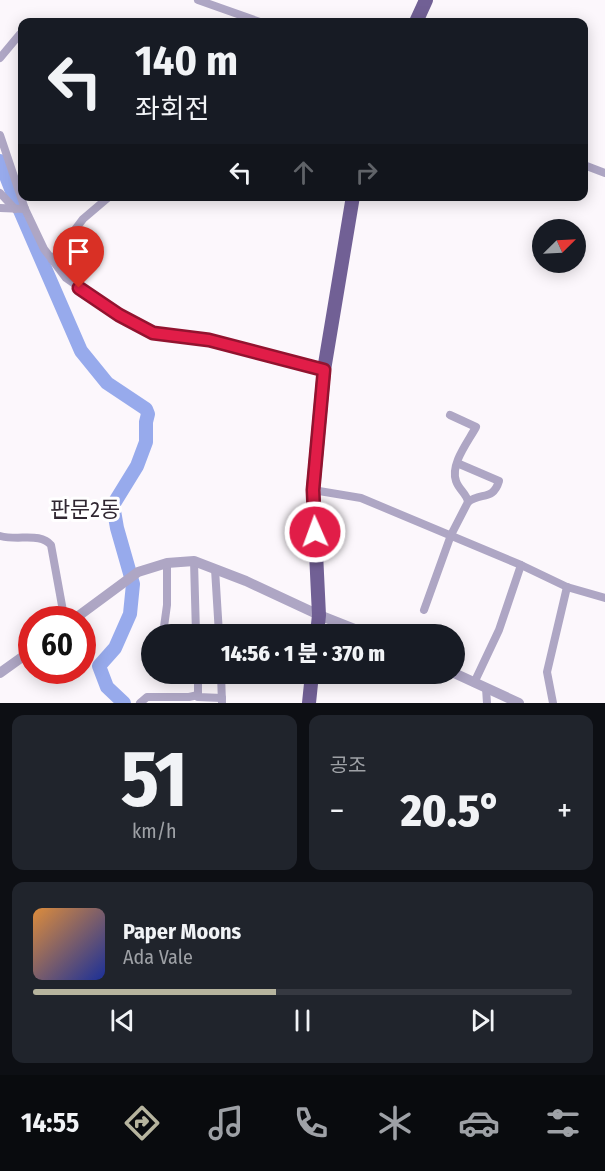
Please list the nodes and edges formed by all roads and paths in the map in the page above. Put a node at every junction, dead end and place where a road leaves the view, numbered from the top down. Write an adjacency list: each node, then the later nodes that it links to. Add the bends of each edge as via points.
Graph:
1 (198, 0): 3 (street)
2 (426, 0): 4 (main road)
3 (249, 18)
4 (418, 18)
5 (18, 36): 6 (street)
6 (0, 58)
7 (0, 135): 11 (street)
8 (588, 167): 9 (street)
9 (605, 173)
10 (0, 193): 16 (street)
11 (18, 198)
12 (19, 201): 16 (street)
13 (104, 201): 17 (street, via 83,219)
14 (352, 201): 18 (main road)
15 (0, 208): 16 (street)
16 (21, 209): 17 (street)
17 (52, 260): 18 (street, via 66,278 153,333 209,340)
18 (324, 370): 21 (main road)
19 (450, 415): 20 (street, via 476,427)
20 (457, 463): 22 (street, via 454,476); 22 (street, via 499,481 494,492)
21 (313, 490): 23 (street, via 361,498); 34 (main road)
22 (468, 502): 23 (street)
23 (451, 535): 27 (street); 33 (street)
24 (0, 537): 31 (street, via 47,540)
25 (194, 561): 26 (street); 28 (street); 36 (street)
26 (167, 563): 32 (street, via 133,575); 35 (street)
27 (521, 565): 29 (street); 43 (street, via 499,630)
28 (216, 569): 34 (street); 37 (street)
29 (567, 587): 30 (street); 54 (street, via 547,672)
30 (605, 598)
31 (62, 606)
32 (90, 606)
33 (424, 610)
34 (319, 615): 38 (main road); 39 (street)
35 (164, 624)
36 (196, 624)
37 (219, 624)
38 (318, 624)
39 (342, 624)
40 (18, 660): 41 (street)
41 (0, 673)
42 (465, 679): 43 (street)
43 (474, 683): 47 (street)
44 (198, 684): 48 (street)
45 (221, 684): 49 (street)
46 (311, 684): 51 (main road)
47 (486, 688): 52 (street); 53 (street)
48 (198, 695): 49 (street); 50 (street, via 147,697)
49 (222, 700)
50 (140, 703)
51 (309, 703)
52 (487, 703)
53 (519, 703)
54 (553, 703)

